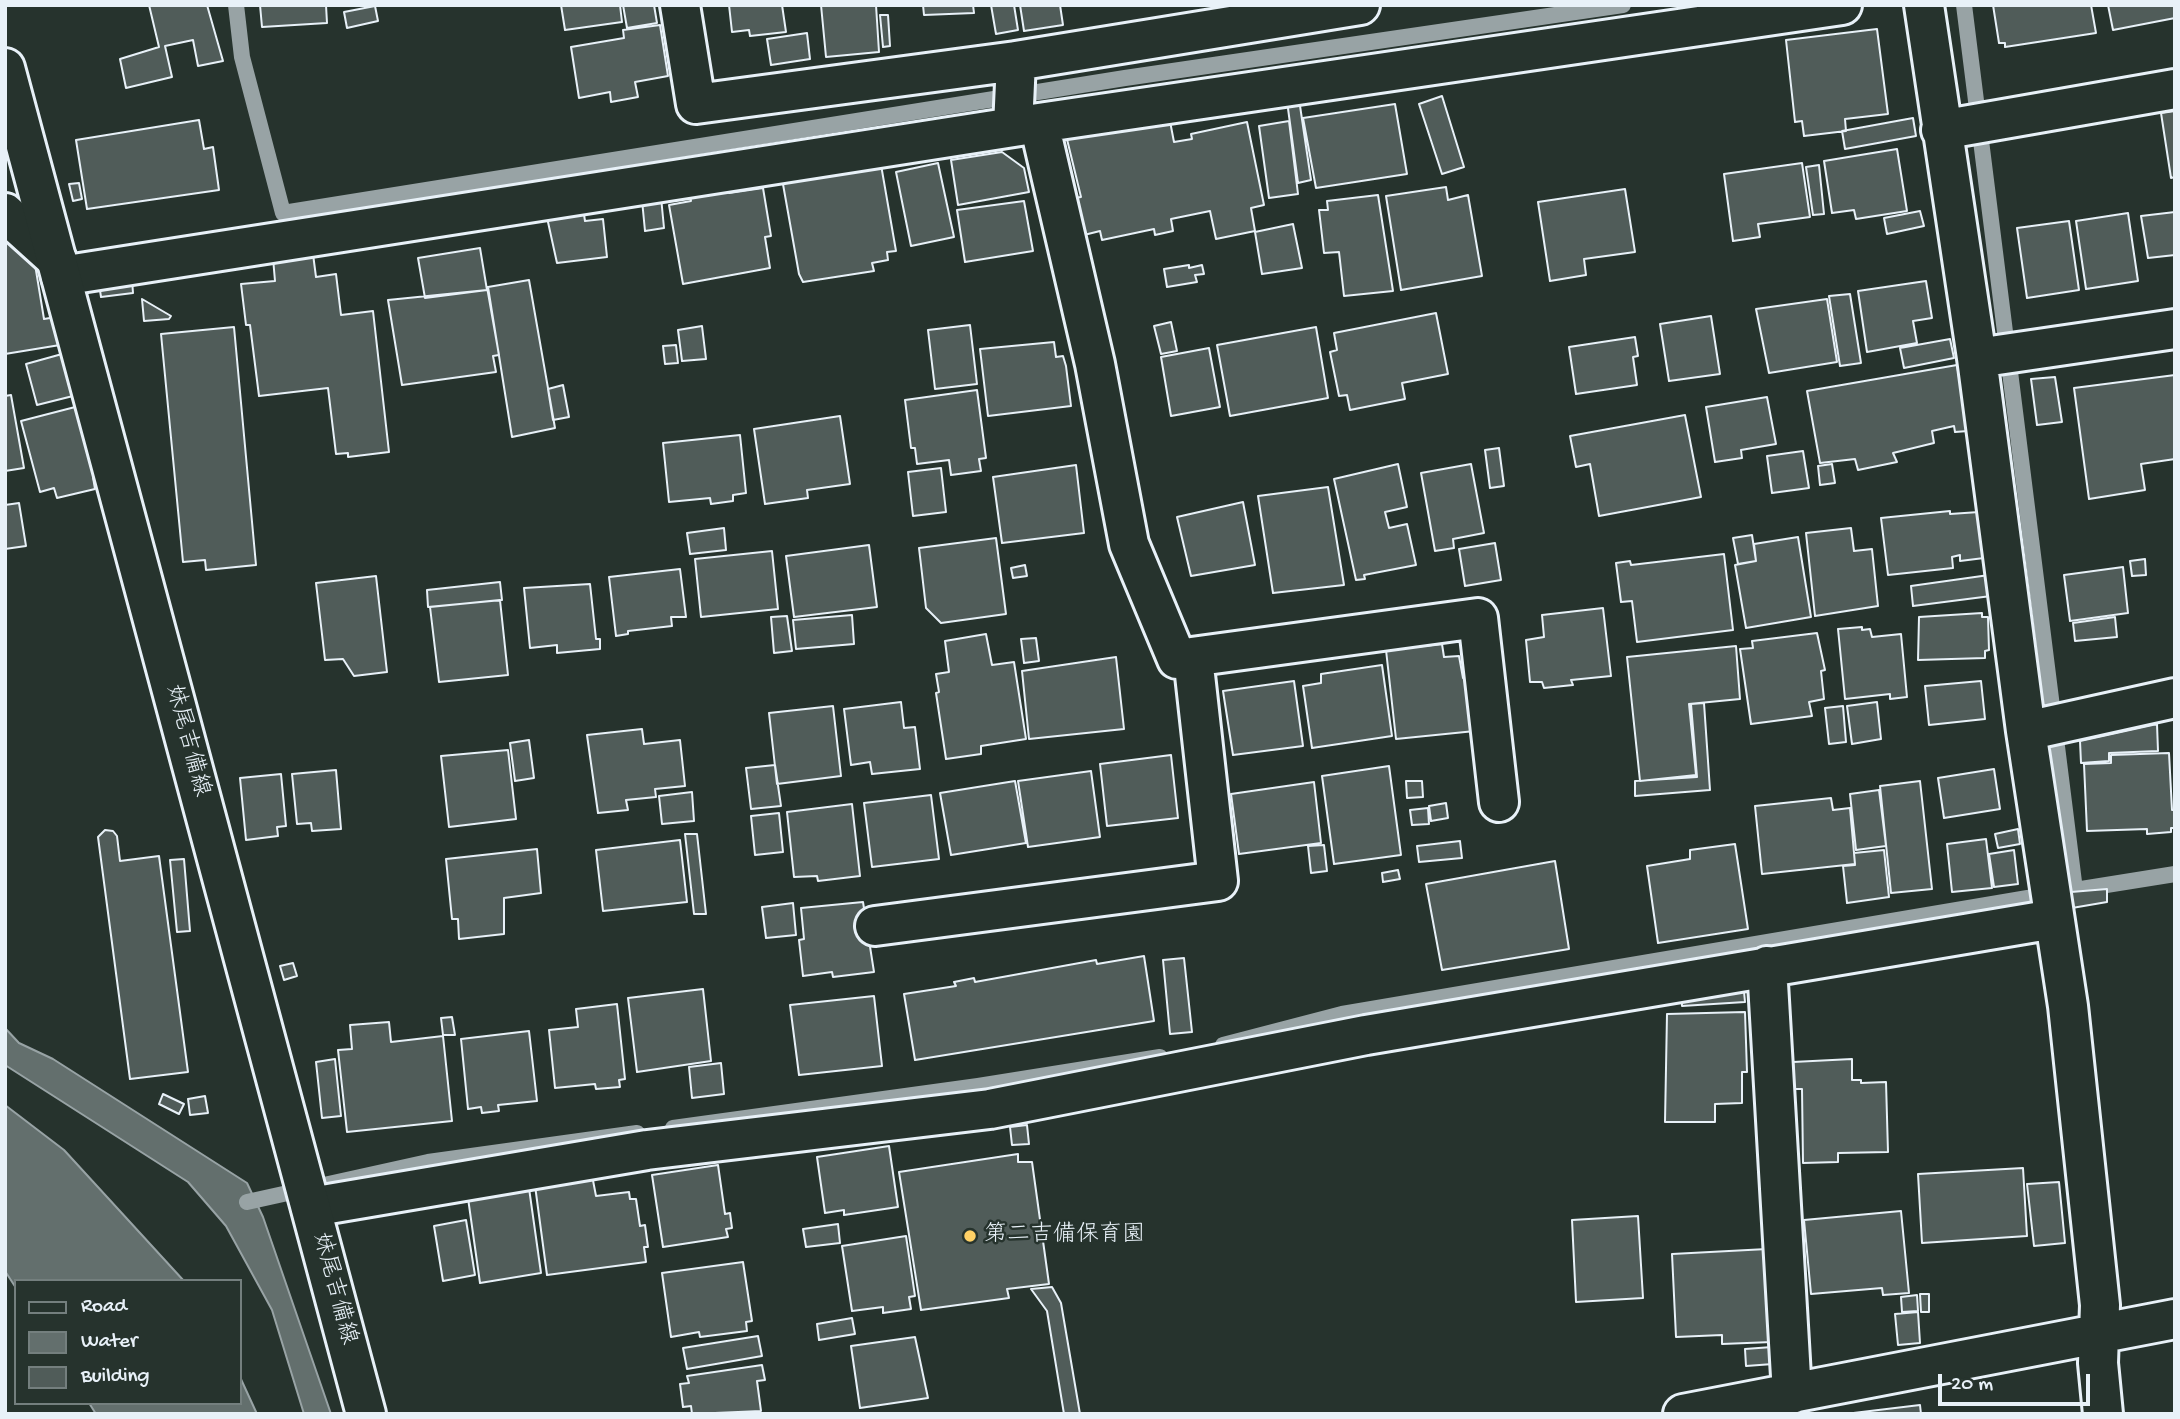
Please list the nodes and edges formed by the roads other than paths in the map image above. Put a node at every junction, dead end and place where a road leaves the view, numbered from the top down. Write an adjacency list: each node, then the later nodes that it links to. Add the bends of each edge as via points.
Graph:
1 (680, 5): 7 (street, via 696,104)
2 (1360, 5): 7 (street)
3 (1842, 5): 7 (street)
4 (1924, 5): 8 (street)
5 (5, 68): 10 (street, 妹尾吉備線)
6 (2175, 89): 8 (street)
7 (1019, 101): 10 (street); 13 (street, via 1095,364 1129,544 1177,659)
8 (1947, 128): 12 (street)
9 (5, 213): 10 (street)
10 (59, 268): 20 (street, 妹尾吉備線)
11 (2175, 330): 12 (street)
12 (1999, 355): 15 (street)
13 (1193, 657): 16 (street, via 1478,618); 18 (street, via 1218,881)
14 (2175, 698): 15 (street)
15 (2049, 726): 17 (street)
16 (1499, 802)
17 (2051, 902): 19 (street); 22 (street, via 2068,1006)
18 (875, 926)
19 (1768, 966): 20 (street, via 1366,1035 990,1110); 23 (street)
20 (307, 1191): 24 (street, 妹尾吉備線)
21 (2175, 1319): 22 (street)
22 (2100, 1336): 23 (street); 26 (street)
23 (1792, 1394): 25 (street)
24 (366, 1414)
25 (1683, 1414)
26 (2103, 1414)

